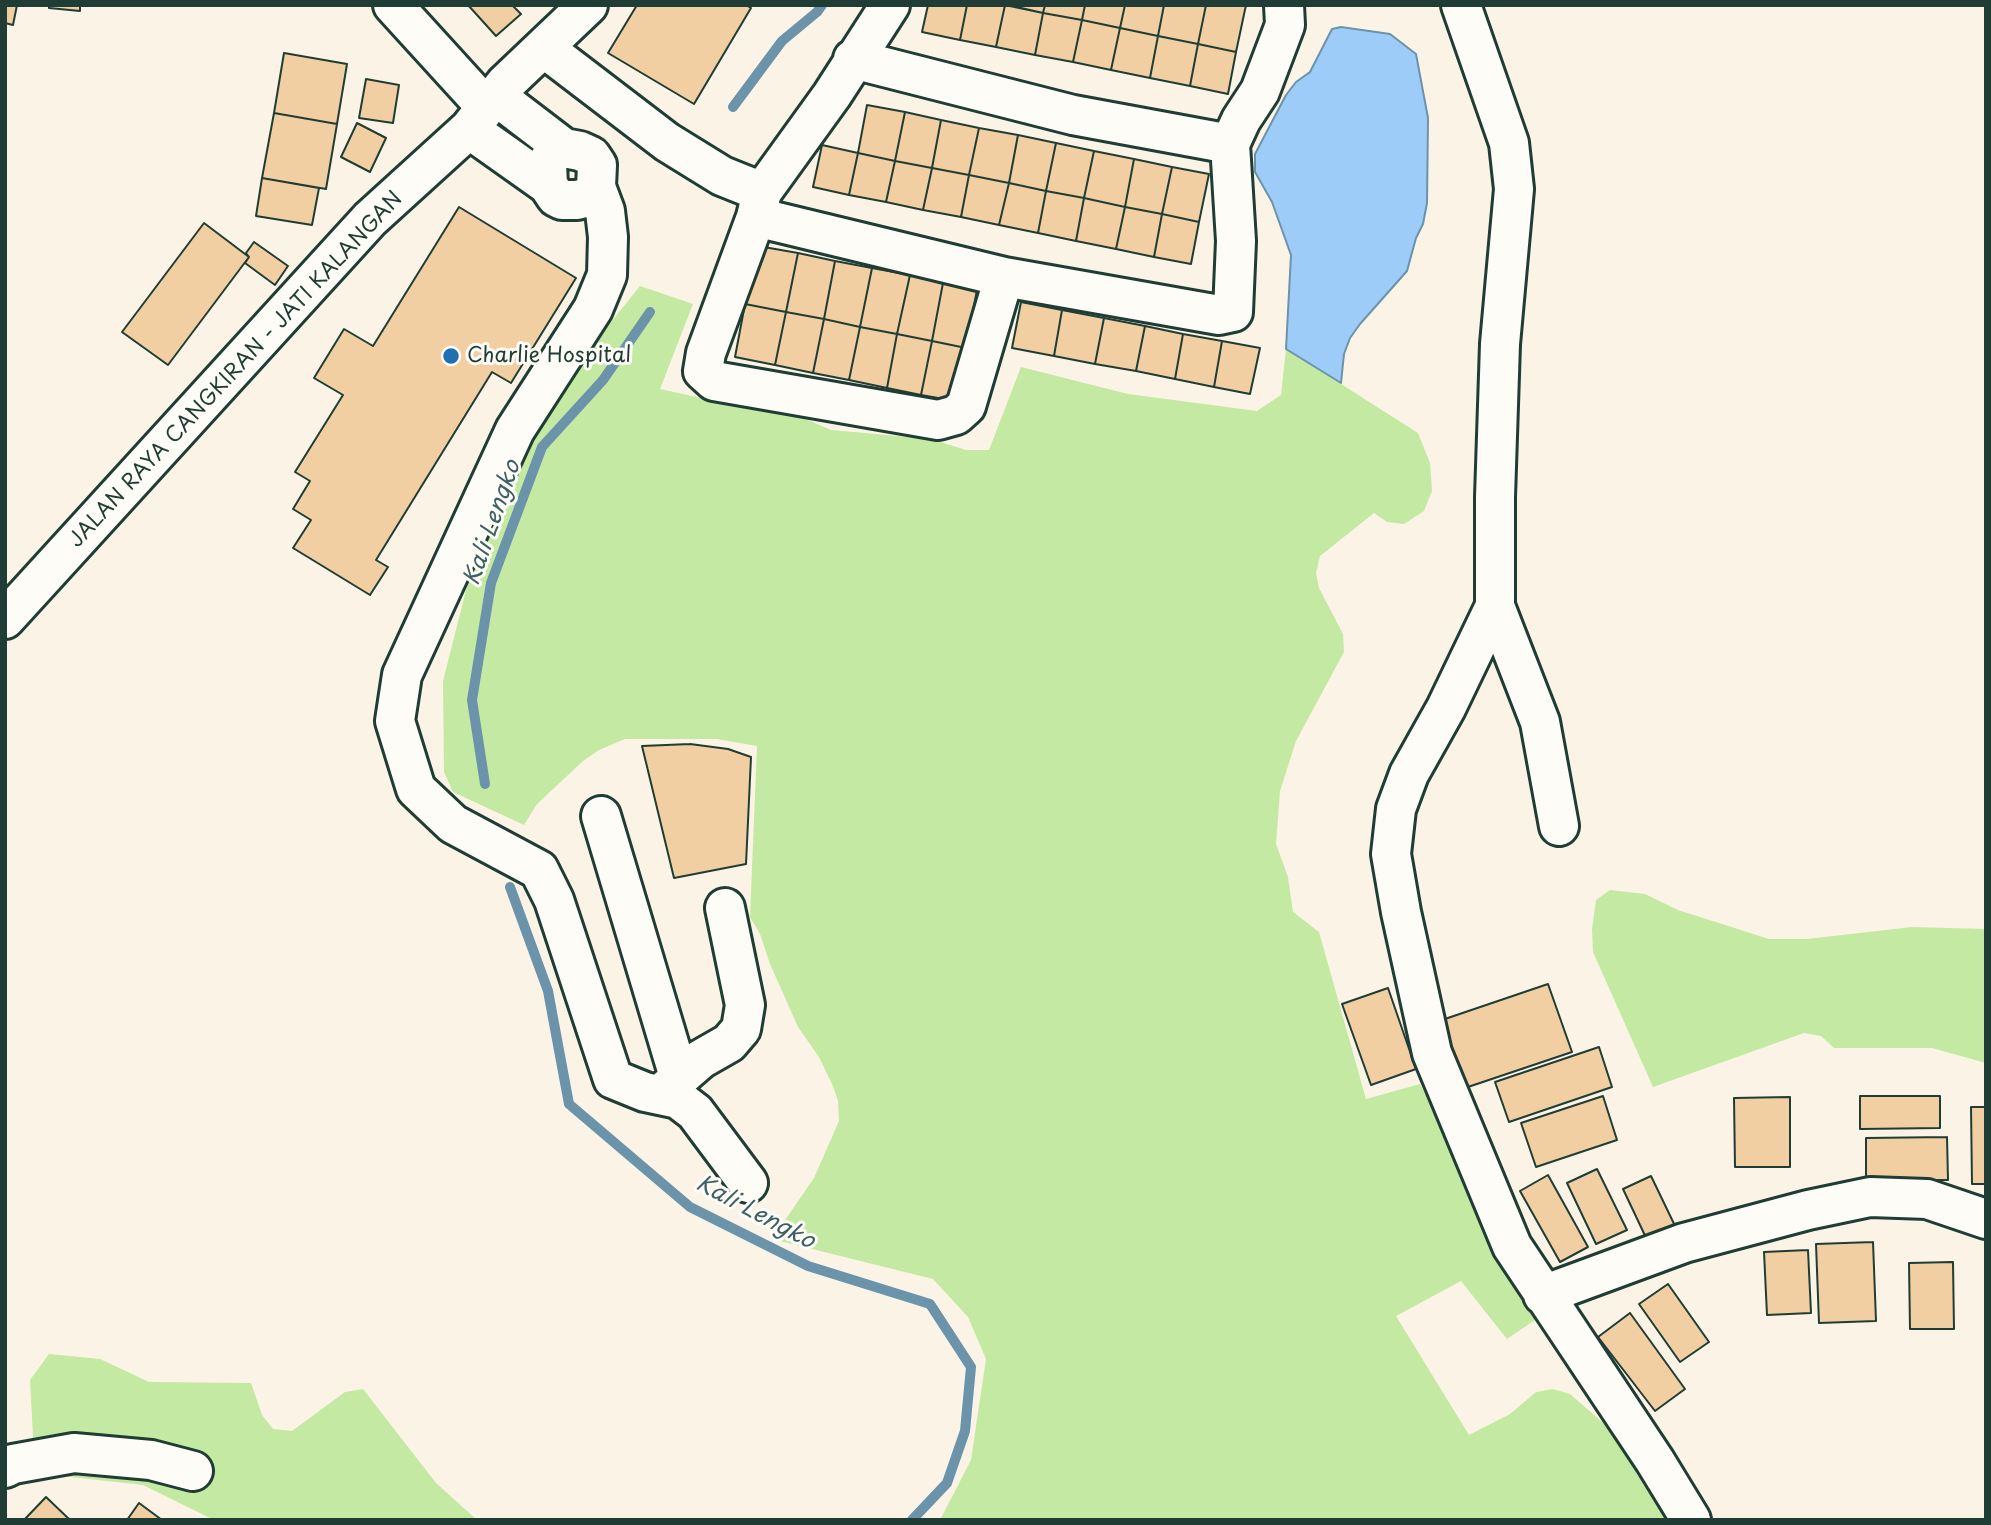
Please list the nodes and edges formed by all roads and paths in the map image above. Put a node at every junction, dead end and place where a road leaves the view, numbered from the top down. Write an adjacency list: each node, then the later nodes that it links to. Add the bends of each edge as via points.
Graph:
1 (393, 5): 8 (street)
2 (588, 5): 6 (street, JALAN RAYA CANGKIRAN - JATI KALANGAN)
3 (890, 5): 7 (street)
4 (1284, 5): 9 (street, via 1285,25 1259,92)
5 (1461, 5): 15 (street, via 1509,143 1514,189 1500,344)
6 (544, 48): 8 (street, JALAN RAYA CANGKIRAN - JATI KALANGAN); 13 (street, via 667,142)
7 (853, 59): 9 (street, via 1073,115); 13 (street)
8 (484, 111): 10 (street); 11 (street); 16 (street, JALAN RAYA CANGKIRAN - JATI KALANGAN, via 370,219)
9 (1230, 144): 14 (street, via 1236,241 1233,312 1219,315)
10 (564, 148): 11 (street, via 553,153 547,164); 12 (street, via 594,160)
11 (548, 185): 12 (street, via 556,197 569,201 588,197)
12 (596, 187): 20 (street, via 605,211 607,275 593,309 514,429 402,675 395,720 416,789 453,824 539,870 554,900 614,1079 645,1092)
13 (759, 204): 14 (street); 14 (street, via 706,352 703,371 714,381 938,420 956,415 966,406)
14 (1004, 277)
15 (1495, 606): 18 (street, via 1540,722); 23 (street, via 1409,774 1396,809 1391,854 1432,1053 1512,1246)
16 (5, 619)
17 (601, 817): 20 (street)
18 (1559, 826)
19 (725, 908): 20 (street, via 745,1005 741,1029 729,1043)
20 (669, 1086): 21 (street, via 695,1112)
21 (748, 1183)
22 (1986, 1219): 23 (street, via 1927,1199 1870,1197 1684,1242)
23 (1544, 1294): 26 (street)
24 (5, 1468): 25 (street, via 74,1453 151,1460)
25 (193, 1471)
26 (1691, 1520)

